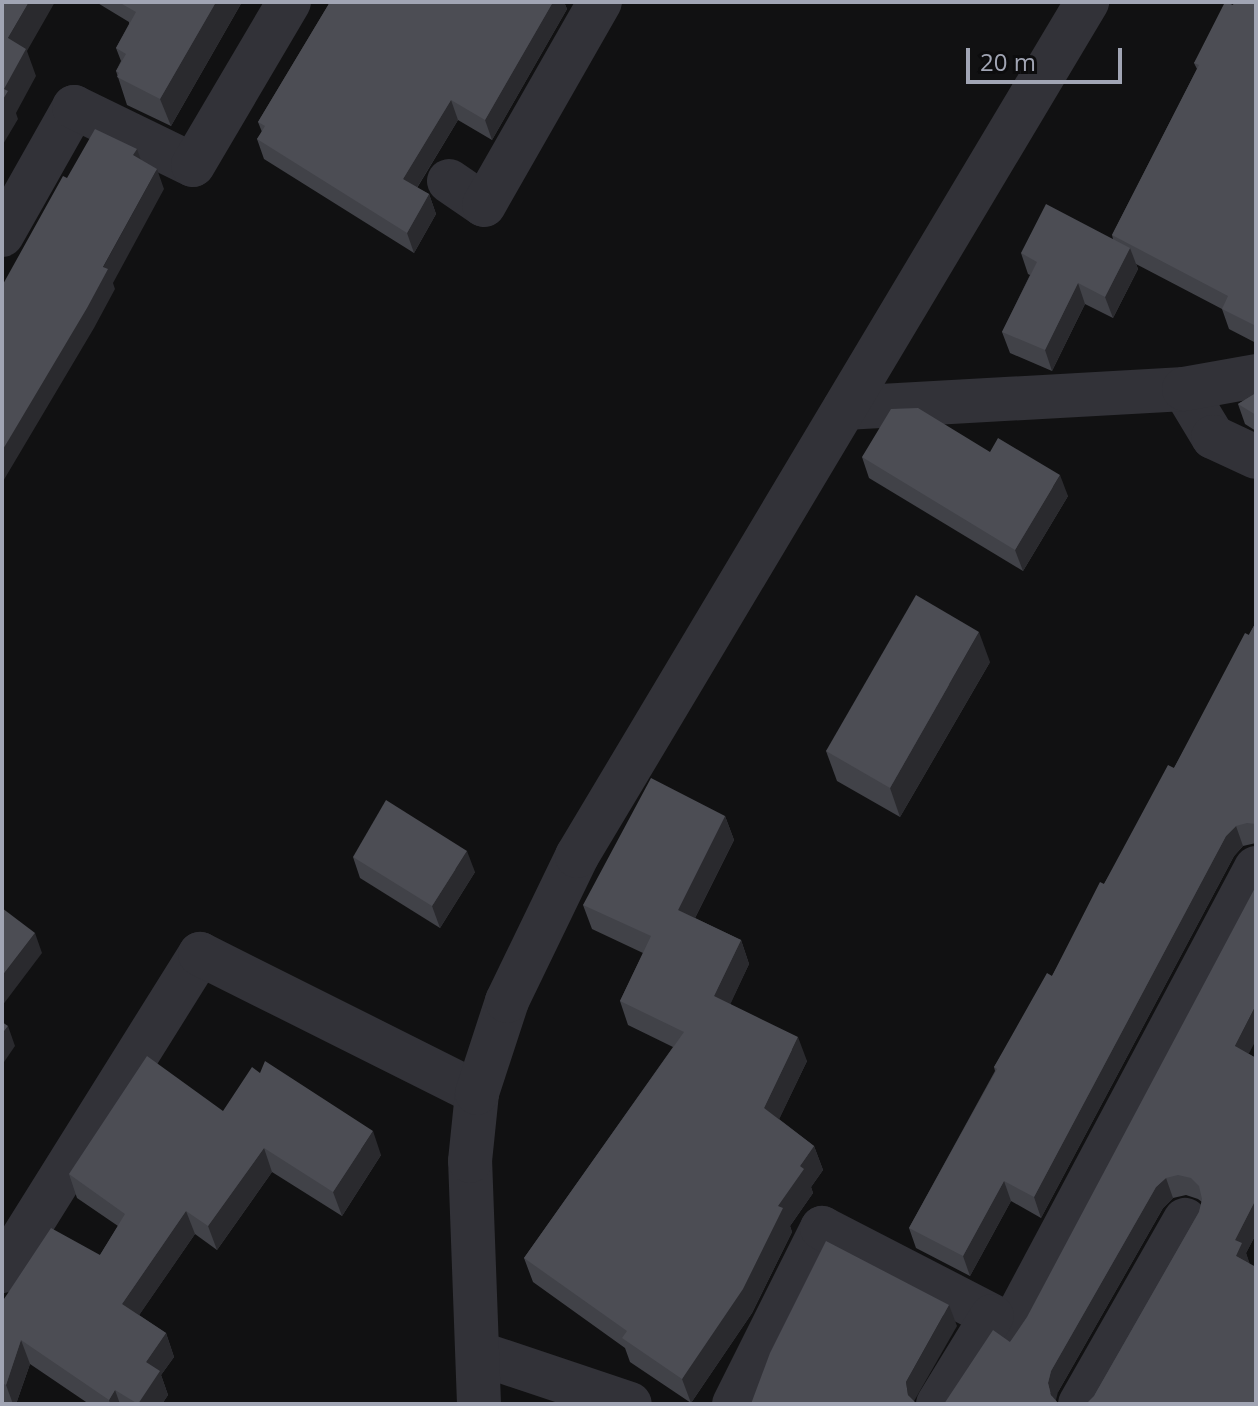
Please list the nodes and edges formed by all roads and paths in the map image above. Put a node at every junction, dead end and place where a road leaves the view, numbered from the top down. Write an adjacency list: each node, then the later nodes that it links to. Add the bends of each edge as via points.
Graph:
1 (289, 2): 5 (street, via 193,165 74,107)
2 (600, 2): 4 (street, via 484,205)
3 (1087, 2): 8 (street)
4 (449, 181)
5 (2, 235)
6 (1256, 376): 7 (street)
7 (1184, 389): 8 (street); 9 (street, via 1213,437)
8 (845, 408): 11 (street, via 577,856 507,1001)
9 (1256, 457)
10 (1256, 868): 14 (street, via 1012,1326)
11 (477, 1093): 13 (street, via 200,954); 15 (street, via 470,1161)
12 (1185, 1220): 20 (street)
13 (2, 1271)
14 (992, 1316): 18 (street, via 822,1228); 19 (street)
15 (478, 1353): 16 (street); 17 (street)
16 (479, 1404)
17 (630, 1404)
18 (734, 1404)
19 (938, 1404)
20 (1080, 1404)

